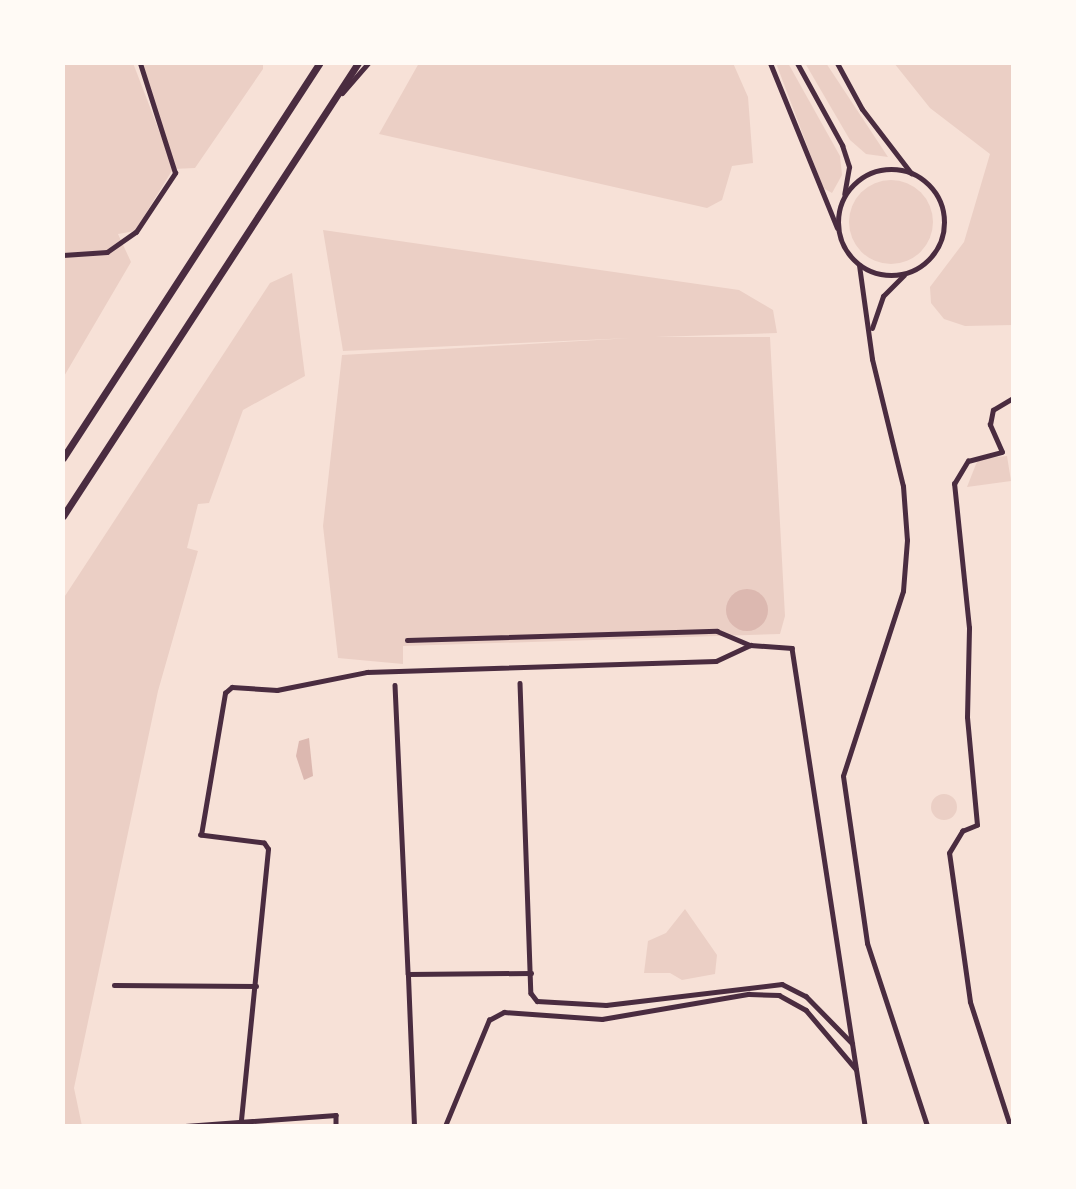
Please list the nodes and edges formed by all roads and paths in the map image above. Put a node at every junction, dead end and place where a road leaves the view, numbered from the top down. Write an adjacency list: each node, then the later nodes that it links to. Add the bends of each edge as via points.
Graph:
1 (140, 63): 12 (street, via 175,173 136,232 107,252)
2 (320, 63): 17 (highway)
3 (358, 63): 8 (highway)
4 (368, 63): 8 (street)
5 (770, 63): 11 (street)
6 (797, 63): 10 (street, via 846,159)
7 (837, 63): 9 (street, via 862,109)
8 (328, 109): 18 (highway)
9 (911, 173): 10 (street, via 868,174); 14 (street, via 932,188 944,221 934,254)
10 (844, 198): 11 (street)
11 (839, 232): 13 (street)
12 (63, 255)
13 (859, 265): 14 (street, via 886,275); 15 (street)
14 (906, 274): 15 (street, via 883,296)
15 (870, 334): 35 (street, via 898,460 907,540 902,591 843,776 867,943)
16 (1013, 398): 36 (street, via 993,410 990,425 1002,452 968,461 954,484 969,628 967,717 977,825 962,831 949,853 970,1002)
17 (63, 458)
18 (63, 516)
19 (407, 640): 20 (street, via 717,631)
20 (750, 645): 26 (street, via 716,661 367,672 277,690 232,687 225,693 201,835 264,843 268,849); 27 (street, via 792,648)
21 (520, 683): 23 (street)
22 (395, 685): 24 (street)
23 (531, 973): 24 (street); 27 (street, via 537,1001 606,1005 733,985 782,984 806,996)
24 (408, 974): 32 (street)
25 (114, 985): 26 (street)
26 (256, 986): 29 (street)
27 (852, 1044): 28 (street)
28 (857, 1070): 33 (street, via 806,1010 779,995 749,994 602,1019 504,1012 489,1020); 34 (street)
29 (241, 1120): 30 (street); 31 (street, via 336,1115)
30 (185, 1126)
31 (336, 1126)
32 (414, 1126)
33 (445, 1126)
34 (865, 1126)
35 (927, 1126)
36 (1010, 1126)

